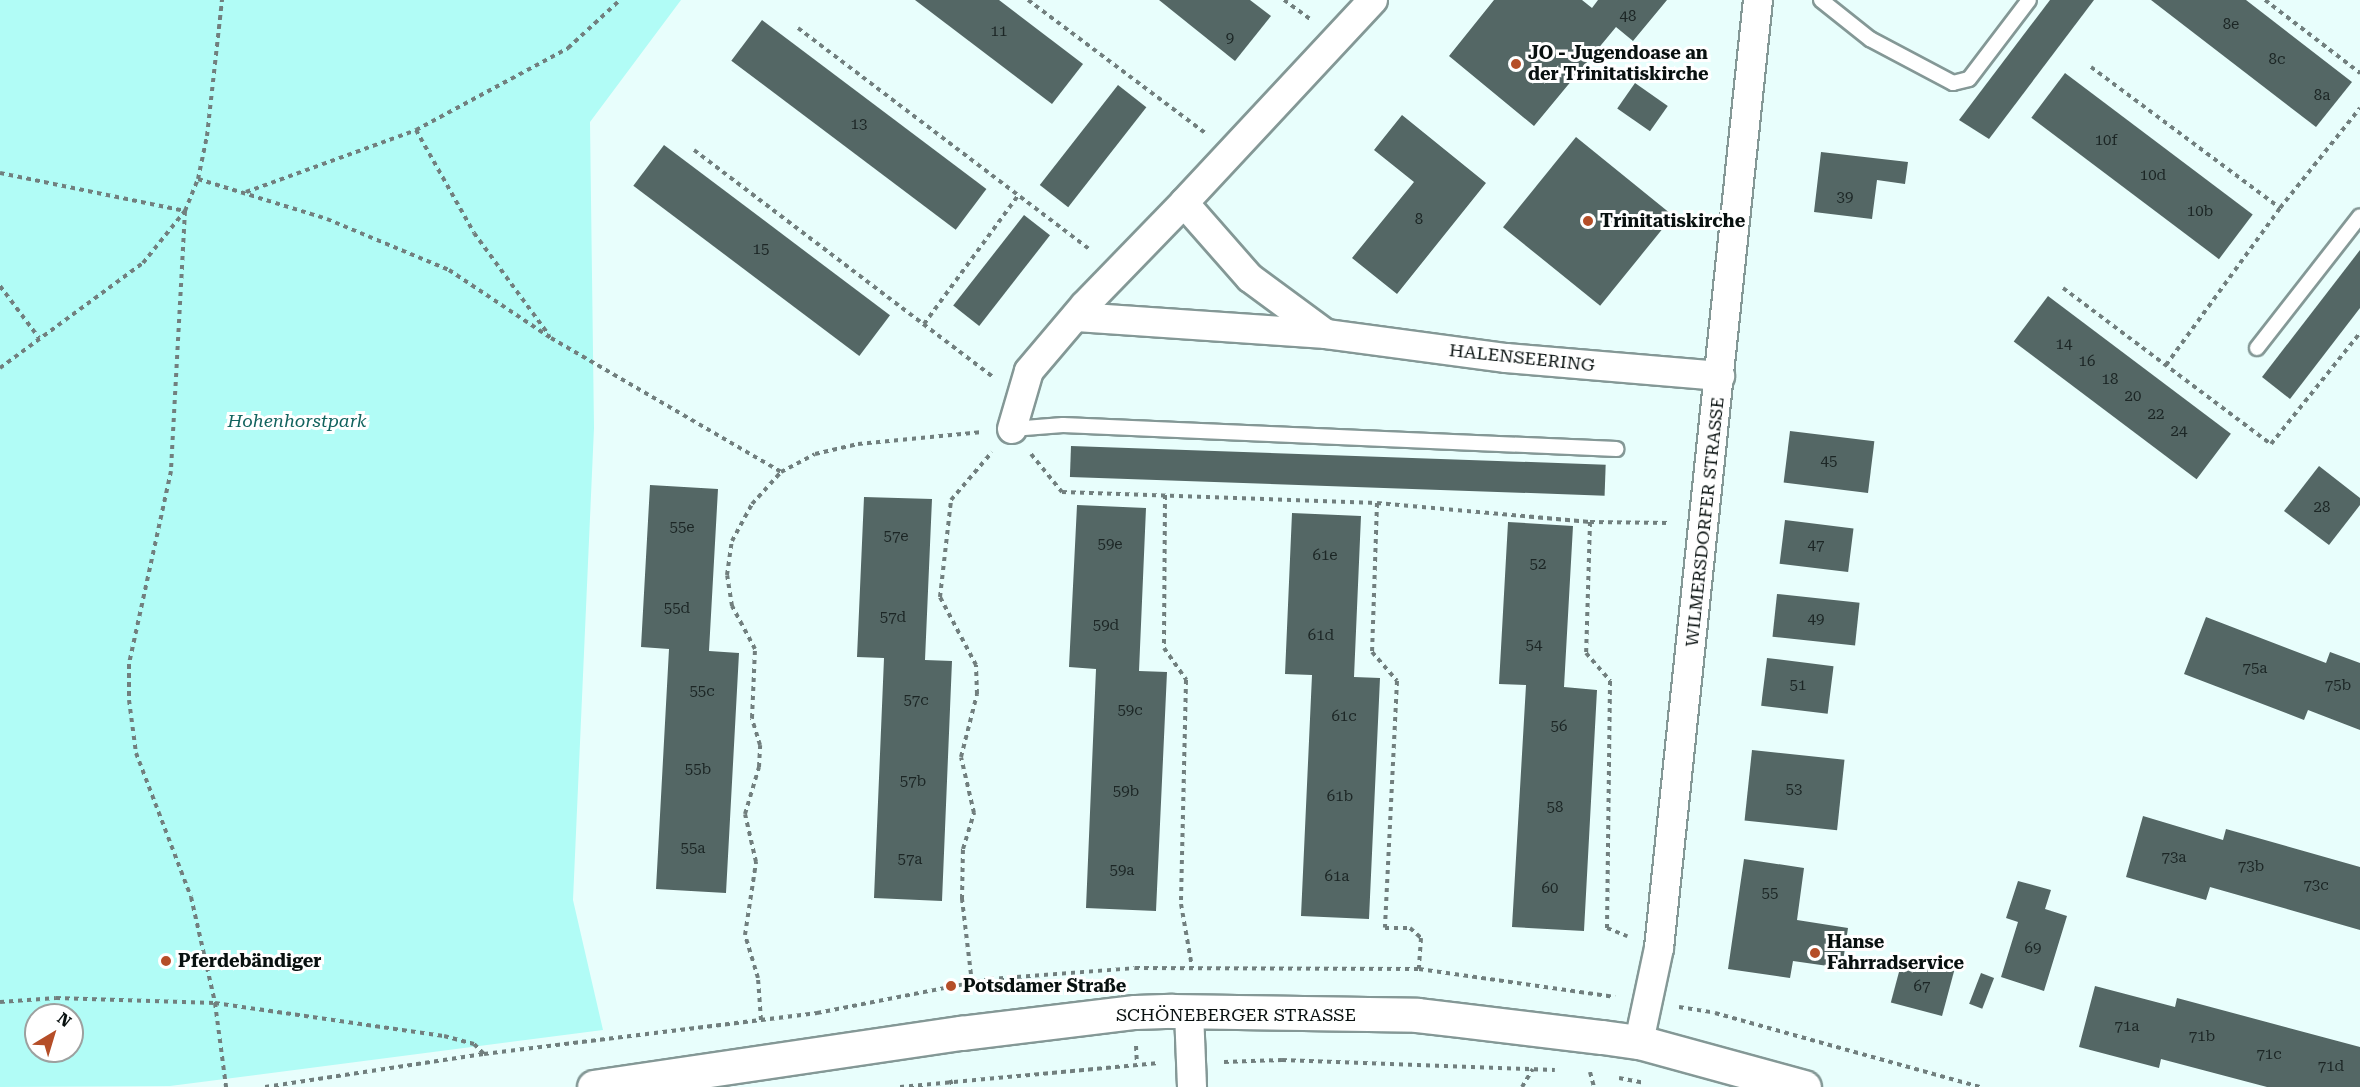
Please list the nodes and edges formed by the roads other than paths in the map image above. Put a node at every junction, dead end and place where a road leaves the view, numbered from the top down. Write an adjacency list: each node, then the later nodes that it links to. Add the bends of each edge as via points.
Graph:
1 (1373, 0): 5 (street)
2 (1758, 0): 10 (street, WILMERSDORFER STRASSE)
3 (1821, 0): 4 (lane, via 1870,39 1953,83 1969,79)
4 (2029, 0)
5 (1184, 203): 7 (street); 8 (street, HALENSEERING, via 1250,278)
6 (2360, 216): 9 (lane)
7 (1076, 316): 8 (street, HALENSEERING); 11 (street, via 1029,371)
8 (1326, 334): 10 (street, HALENSEERING, via 1506,358)
9 (2257, 348)
10 (1719, 376): 14 (street, WILMERSDORFER STRASSE, via 1659,948)
11 (1012, 429): 12 (lane, via 1062,425)
12 (1616, 449)
13 (1189, 1011): 14 (street, SCHÖNEBERGER STRASSE, via 1417,1015); 15 (street); 16 (street, SCHÖNEBERGER STRASSE, via 1107,1015)
14 (1638, 1042): 18 (street, SCHÖNEBERGER STRASSE, via 1733,1073)
15 (1191, 1075)
16 (731, 1077): 17 (street, SCHÖNEBERGER STRASSE)
17 (594, 1087)
18 (1804, 1087)

